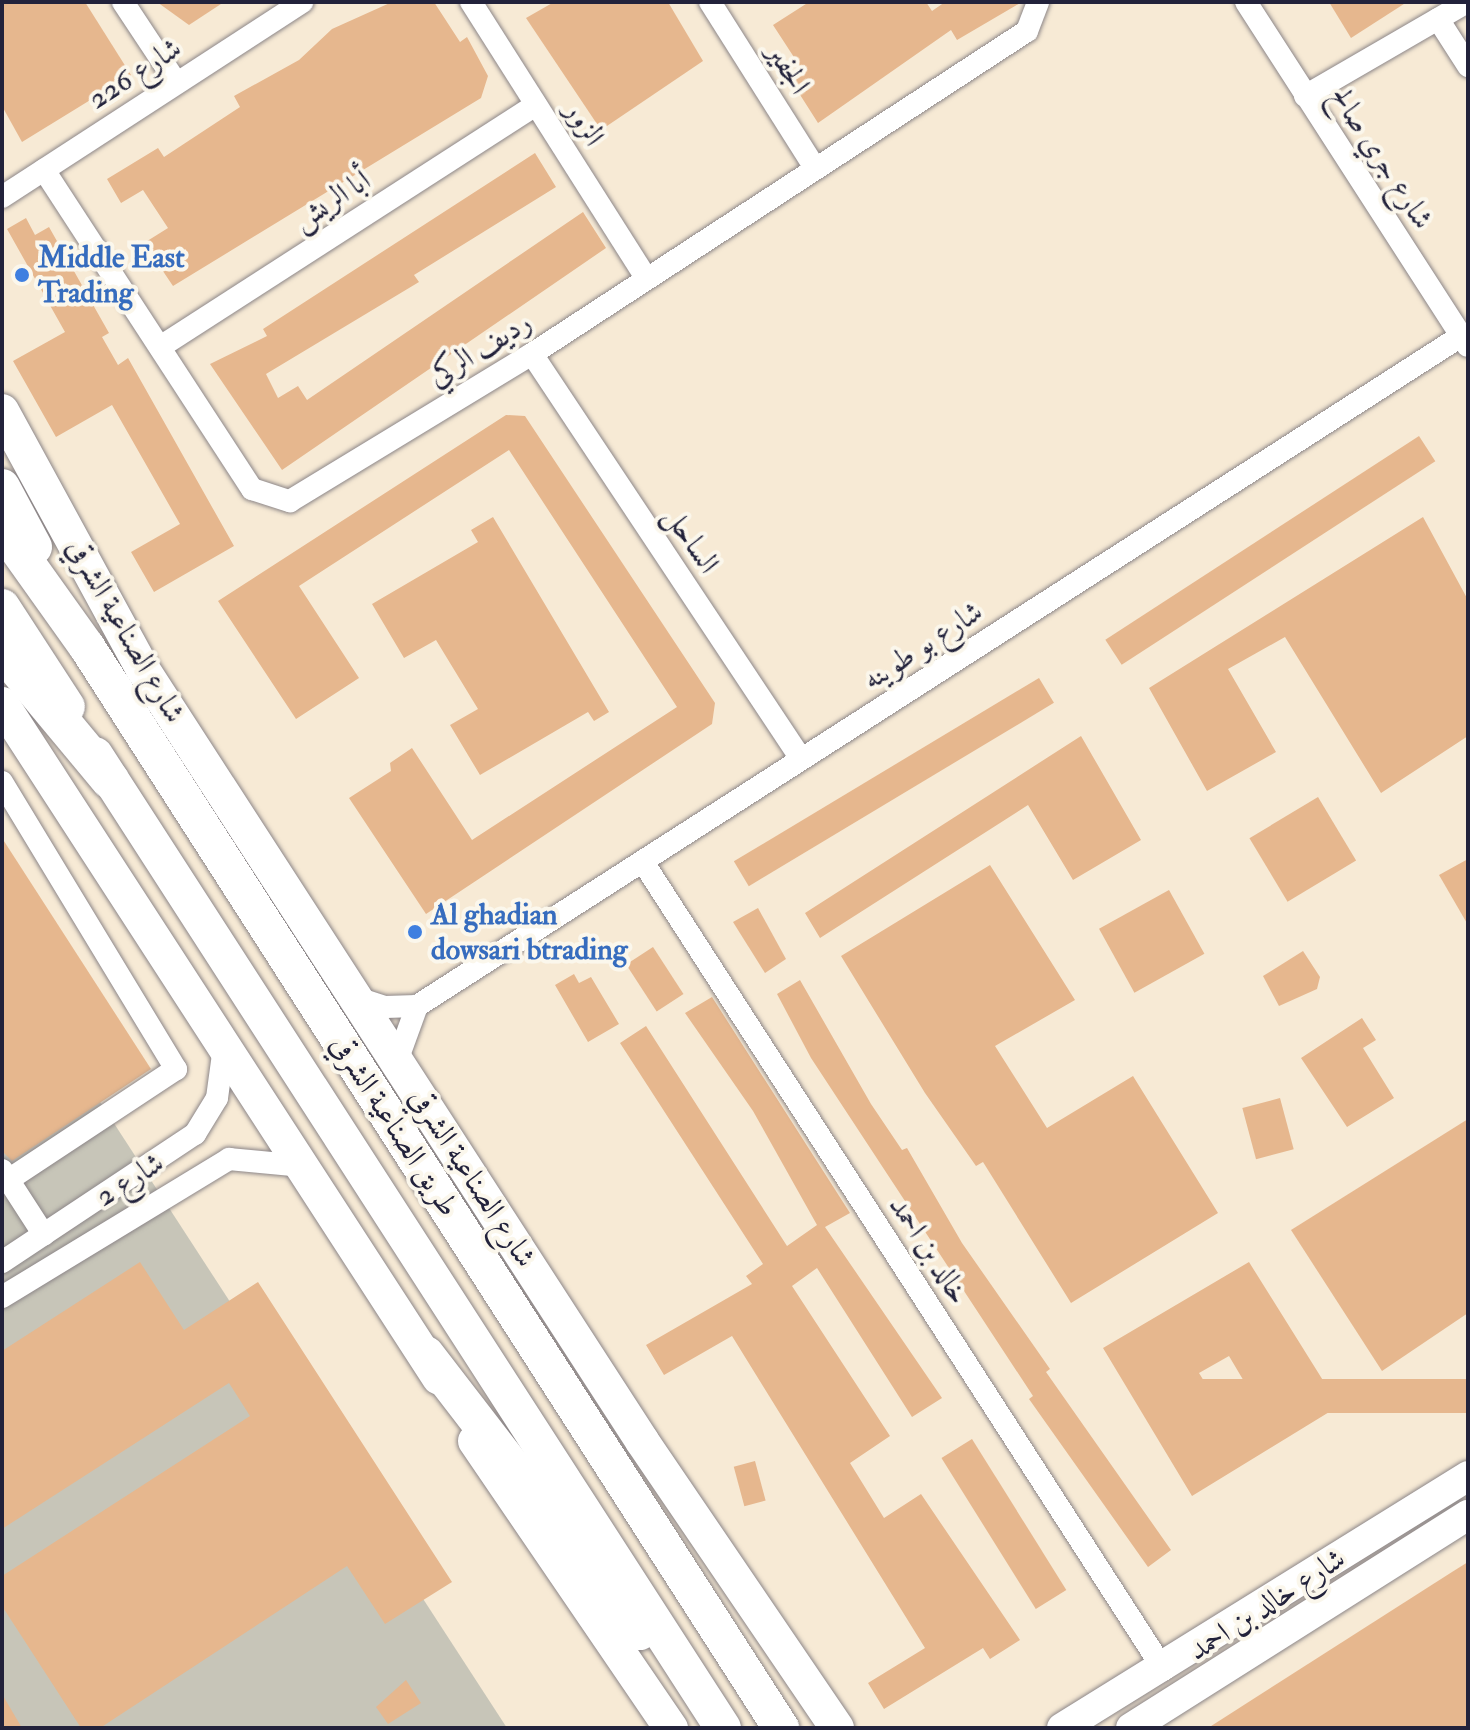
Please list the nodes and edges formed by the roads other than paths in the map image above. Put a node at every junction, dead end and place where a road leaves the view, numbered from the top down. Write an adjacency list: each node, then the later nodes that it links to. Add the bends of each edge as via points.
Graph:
1 (123, 2): 10 (street)
2 (302, 2): 10 (street, شارع 226)
3 (471, 2): 12 (street, الزور)
4 (710, 2): 13 (street, الجفير)
5 (1038, 2): 13 (street, رديف الركي, via 1027,31)
6 (1246, 2): 11 (street, شارع جري صالح)
7 (1467, 2): 8 (street)
8 (1438, 19): 9 (street); 11 (street)
9 (1468, 66)
10 (176, 82): 14 (street, شارع 226)
11 (1305, 96): 17 (street, شارع جري صالح)
12 (536, 105): 16 (street, الزور); 18 (street, أبا الريش)
13 (815, 168): 16 (street, رديف الركي)
14 (44, 170): 15 (street, شارع 226); 18 (street, رديف الركي)
15 (2, 197)
16 (646, 278): 19 (street, رديف الركي)
17 (1465, 341): 27 (street, شارع بو طوينه)
18 (160, 347): 19 (street, رديف الركي, via 252,489 277,502 303,497)
19 (532, 354): 27 (street, الساحل)
20 (2, 411): 31 (main road, شارع الصناعية الشرقي, via 142,668)
21 (2, 487): 24 (highway)
22 (2, 528): 24 (highway, طريق الصناعية الشرقي)
23 (2, 607): 28 (highway, طريق الصناعية الشرقي)
24 (87, 647): 43 (highway, طريق الصناعية الشرقي)
25 (2, 650): 28 (highway)
26 (2, 704): 33 (main road)
27 (801, 759): 30 (street, شارع بو طوينه)
28 (110, 780): 46 (highway, طريق الصناعية الشرقي)
29 (2, 782): 36 (street, via 176,1069)
30 (643, 862): 32 (street, شارع بو طوينه); 44 (street, خالد بن احمد)
31 (354, 997): 32 (street, via 385,1007); 34 (main road, شارع الصناعية الشرقي)
32 (417, 1006): 34 (street)
33 (224, 1047): 35 (main road); 37 (street, شارع 2, via 217,1098 195,1134)
34 (397, 1061): 50 (main road, شارع الصناعية الشرقي)
35 (303, 1166): 39 (street, شارع 2, via 229,1159); 40 (main road)
36 (5, 1175): 37 (street)
37 (44, 1235): 38 (street, شارع 2)
38 (2, 1262)
39 (2, 1297)
40 (426, 1354): 46 (highway, via 639,1632); 47 (main road, via 488,1462)
41 (1468, 1476): 44 (main road, شارع خالد بن احمد)
42 (1468, 1515): 45 (main road, شارع خالد بن احمد)
43 (650, 1526): 48 (highway, طريق الصناعية الشرقي); 49 (highway)
44 (1164, 1670): 51 (main road, شارع خالد بن احمد)
45 (1177, 1698): 52 (main road, شارع خالد بن احمد); 53 (street)
46 (720, 1724)
47 (671, 1728)
48 (781, 1728)
49 (808, 1728)
50 (837, 1728)
51 (1062, 1728)
52 (1131, 1728)
53 (1160, 1728)

